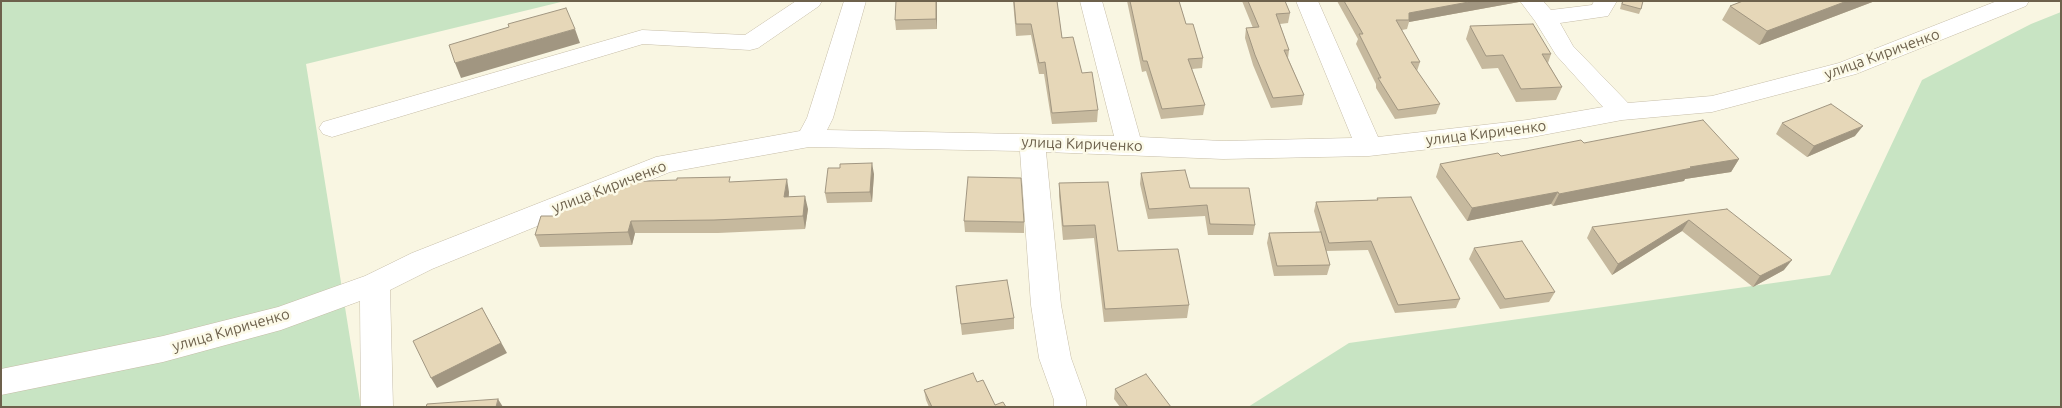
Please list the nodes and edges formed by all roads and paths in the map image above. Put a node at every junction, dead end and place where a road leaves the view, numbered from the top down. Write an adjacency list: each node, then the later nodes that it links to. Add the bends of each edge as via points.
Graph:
1 (811, 1): 9 (street, via 750,43 642,36)
2 (855, 1): 10 (street, via 820,118)
3 (1091, 1): 12 (street)
4 (1307, 1): 13 (street)
5 (1606, 1): 7 (street, via 1600,11)
6 (2018, 1): 8 (street, улица Кириченко, via 1847,70 1712,104)
7 (1538, 10): 8 (street, via 1564,50)
8 (1622, 112): 13 (street, улица Кириченко, via 1527,129)
9 (332, 128)
10 (810, 138): 11 (street, улица Кириченко); 14 (street, улица Кириченко, via 665,164 422,261)
11 (1032, 143): 12 (street, улица Кириченко); 17 (street, via 1046,305 1055,358)
12 (1128, 145): 13 (street, улица Кириченко, via 1223,150)
13 (1369, 148)
14 (375, 284): 15 (street, улица Кириченко, via 281,318 163,349); 16 (street)
15 (1, 382)
16 (377, 407)
17 (1070, 407)

